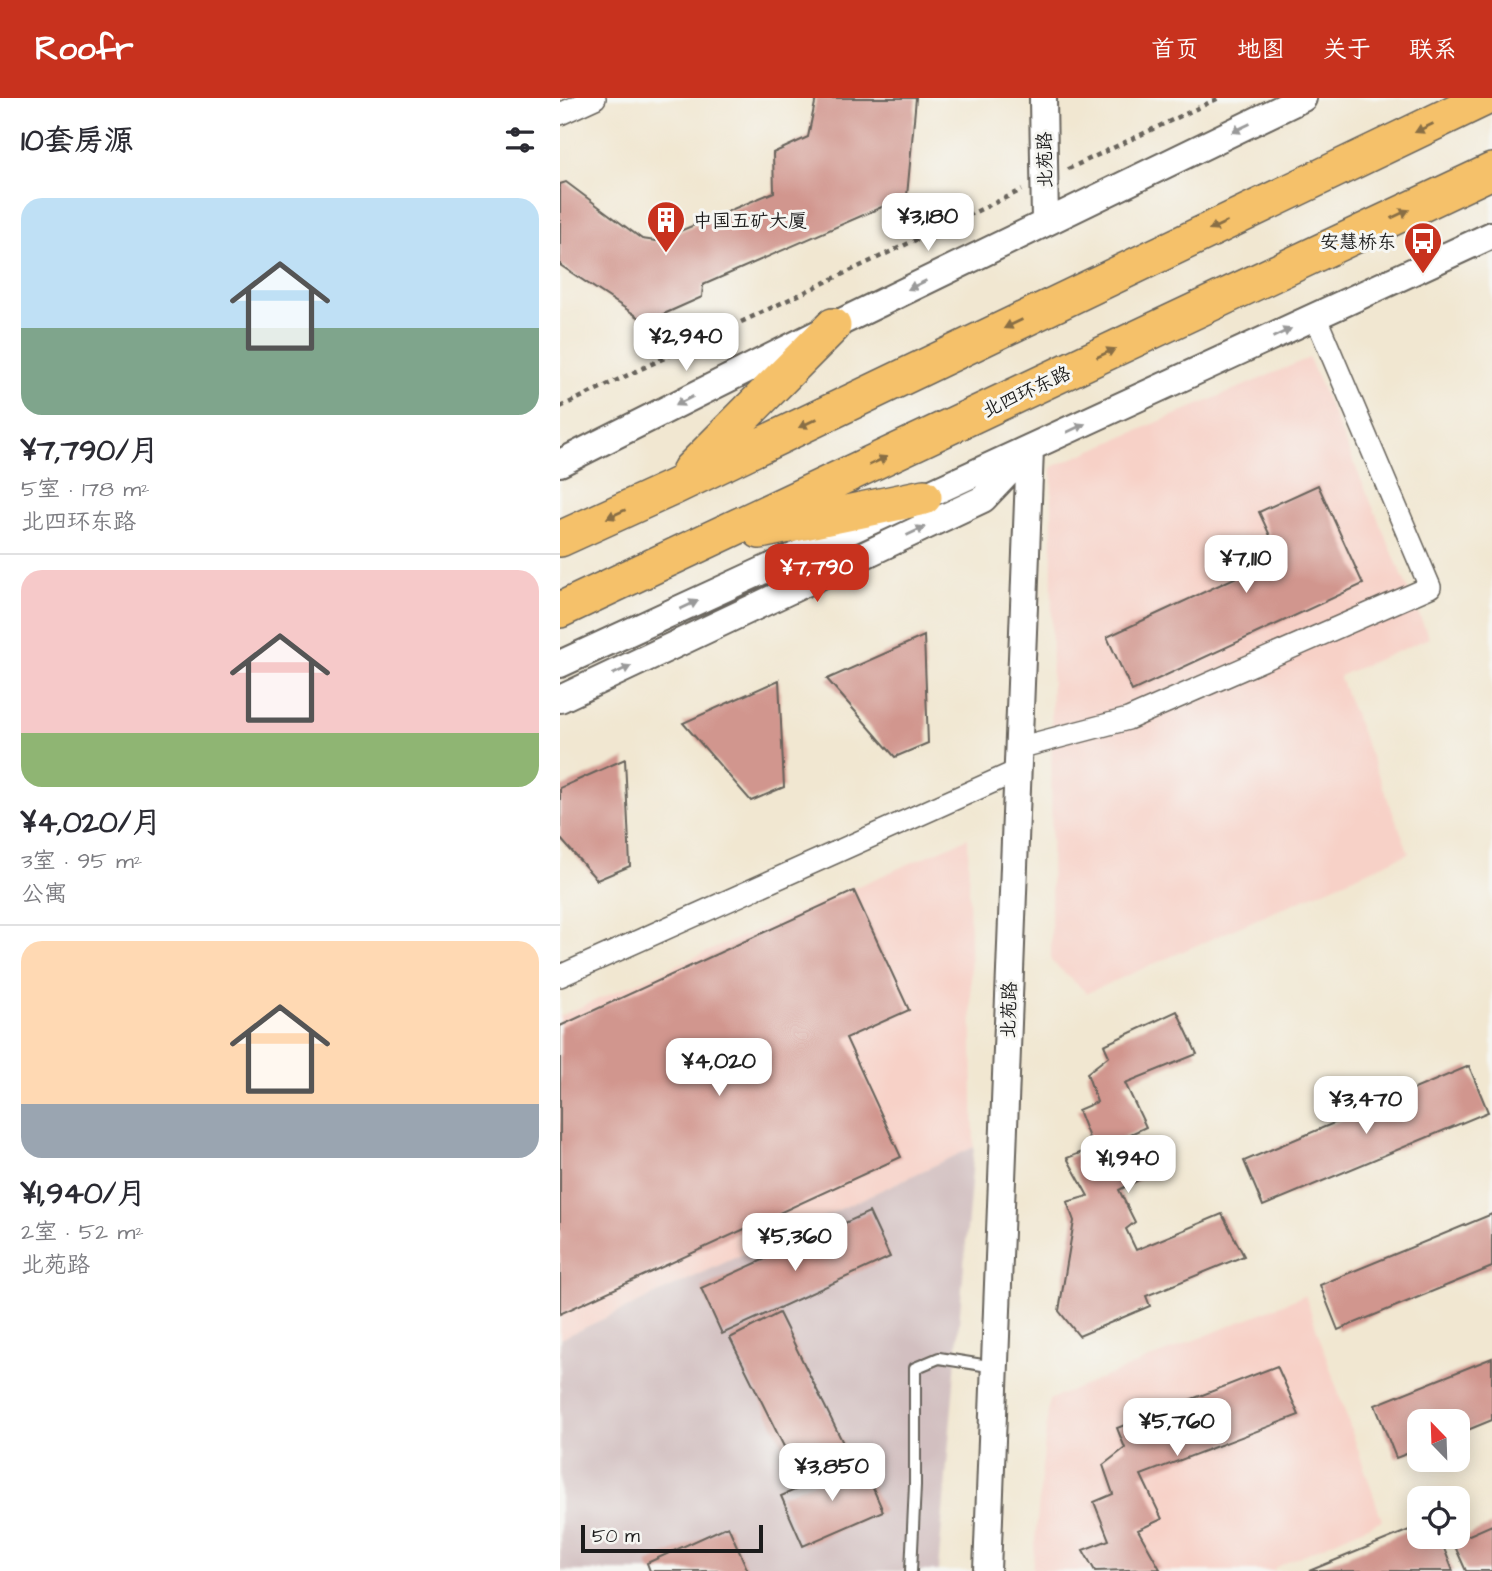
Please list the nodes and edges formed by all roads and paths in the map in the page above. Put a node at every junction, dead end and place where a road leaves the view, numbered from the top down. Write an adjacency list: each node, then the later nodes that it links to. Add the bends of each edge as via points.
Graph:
1 (595, 98): 6 (street)
2 (1043, 98): 8 (street, 北苑路)
3 (1219, 98): 8 (path)
4 (1303, 98): 9 (street, one-way to 9)
5 (1485, 98): 18 (highway, one-way to 18)
6 (560, 114)
7 (1492, 171): 21 (highway, 北四环东路, one-way to 7)
8 (1044, 180): 9 (street, 北苑路); 13 (path)
9 (1045, 222): 12 (street, one-way to 12)
10 (1492, 235): 11 (street)
11 (1316, 318): 15 (street, one-way to 11); 25 (street, via 1430,587 1128,719)
12 (833, 326): 14 (street, one-way to 14); 18 (highway)
13 (560, 407)
14 (597, 444): 16 (street); 17 (street)
15 (1030, 449): 19 (street); 24 (street, one-way to 15, via 983,499); 25 (street, 北苑路)
16 (560, 454)
17 (560, 463)
18 (672, 488): 20 (highway, one-way to 20)
19 (924, 497): 21 (highway); 23 (street, one-way to 19)
20 (560, 539)
21 (705, 542): 22 (highway, 北四环东路)
22 (560, 611)
23 (560, 664)
24 (560, 699)
25 (1017, 760): 26 (street); 27 (street, 北苑路)
26 (560, 976)
27 (995, 1367): 28 (lane, via 939,1358 915,1368); 29 (street, 北苑路)
28 (911, 1571)
29 (987, 1571)

